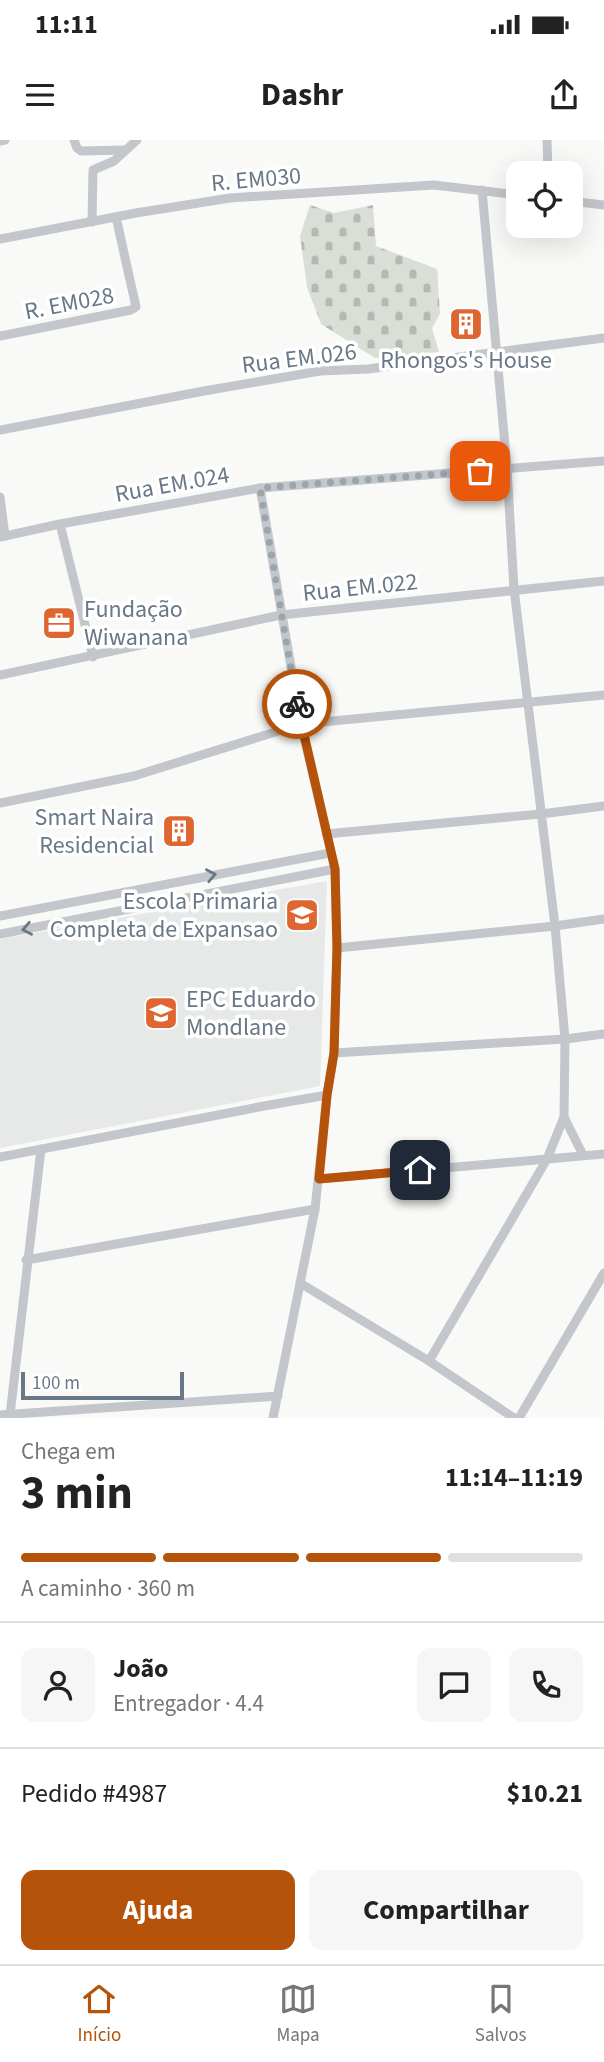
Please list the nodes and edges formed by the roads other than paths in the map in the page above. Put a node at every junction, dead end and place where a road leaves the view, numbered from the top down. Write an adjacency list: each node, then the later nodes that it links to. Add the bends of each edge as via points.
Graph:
1 (74, 140): 4 (street, via 81,151)
2 (137, 140): 4 (street)
3 (547, 140): 5 (street)
4 (125, 150): 11 (street, via 93,170)
5 (548, 161)
6 (482, 190): 7 (street, R. EM030); 10 (street, R. EM030, via 434,185 230,198); 15 (street)
7 (506, 193)
8 (583, 203): 9 (street)
9 (604, 205)
10 (116, 217): 11 (street, R. EM030); 13 (street, R. EM028, via 136,307)
11 (92, 222): 12 (street, R. EM030)
12 (0, 239)
13 (0, 335)
14 (604, 338): 15 (street, Rua EM.026)
15 (497, 351): 16 (street, Rua EM.026, via 320,371); 18 (street)
16 (0, 430)
17 (604, 461): 18 (street, Rua EM.024)
18 (507, 468): 19 (street, Rua EM.024); 24 (street)
19 (260, 488): 21 (street, Rua EM.024); 25 (street)
20 (0, 497): 22 (street)
21 (60, 524): 22 (street, Rua EM.024); 26 (street)
22 (2, 537)
23 (604, 581): 24 (street, Rua EM.022)
24 (514, 589): 25 (street, Rua EM.022); 29 (street)
25 (281, 615): 26 (street, Rua EM.022); 30 (street)
26 (93, 657): 27 (street, Rua EM.022)
27 (0, 675)
28 (604, 695): 29 (street)
29 (527, 703): 30 (street); 33 (street)
30 (300, 724): 31 (street, via 134,776); 34 (street)
31 (0, 803)
32 (604, 806): 33 (street)
33 (541, 814): 34 (street); 39 (street)
34 (326, 834): 35 (street)
35 (330, 853): 36 (street); 37 (street, one-way to 35)
36 (335, 869): 40 (street, one-way to 40); 41 (street)
37 (0, 916)
38 (604, 919): 39 (street)
39 (555, 926): 41 (street); 43 (street)
40 (0, 934)
41 (337, 948): 44 (street)
42 (604, 1034): 43 (street)
43 (565, 1039): 44 (street); 46 (street)
44 (334, 1053): 45 (street)
45 (327, 1095): 47 (street); 52 (street)
46 (564, 1117): 49 (street); 51 (street)
47 (41, 1149): 50 (street); 54 (street)
48 (604, 1154): 49 (street)
49 (583, 1155): 51 (street)
50 (0, 1157)
51 (547, 1159): 52 (street); 57 (street)
52 (319, 1179): 53 (street)
53 (316, 1209): 54 (street); 56 (street)
54 (26, 1260): 59 (street)
55 (604, 1273): 61 (street)
56 (300, 1283): 57 (street); 58 (street)
57 (429, 1361): 61 (street)
58 (278, 1396): 59 (street); 60 (street)
59 (5, 1415)
60 (273, 1418)
61 (516, 1418)

